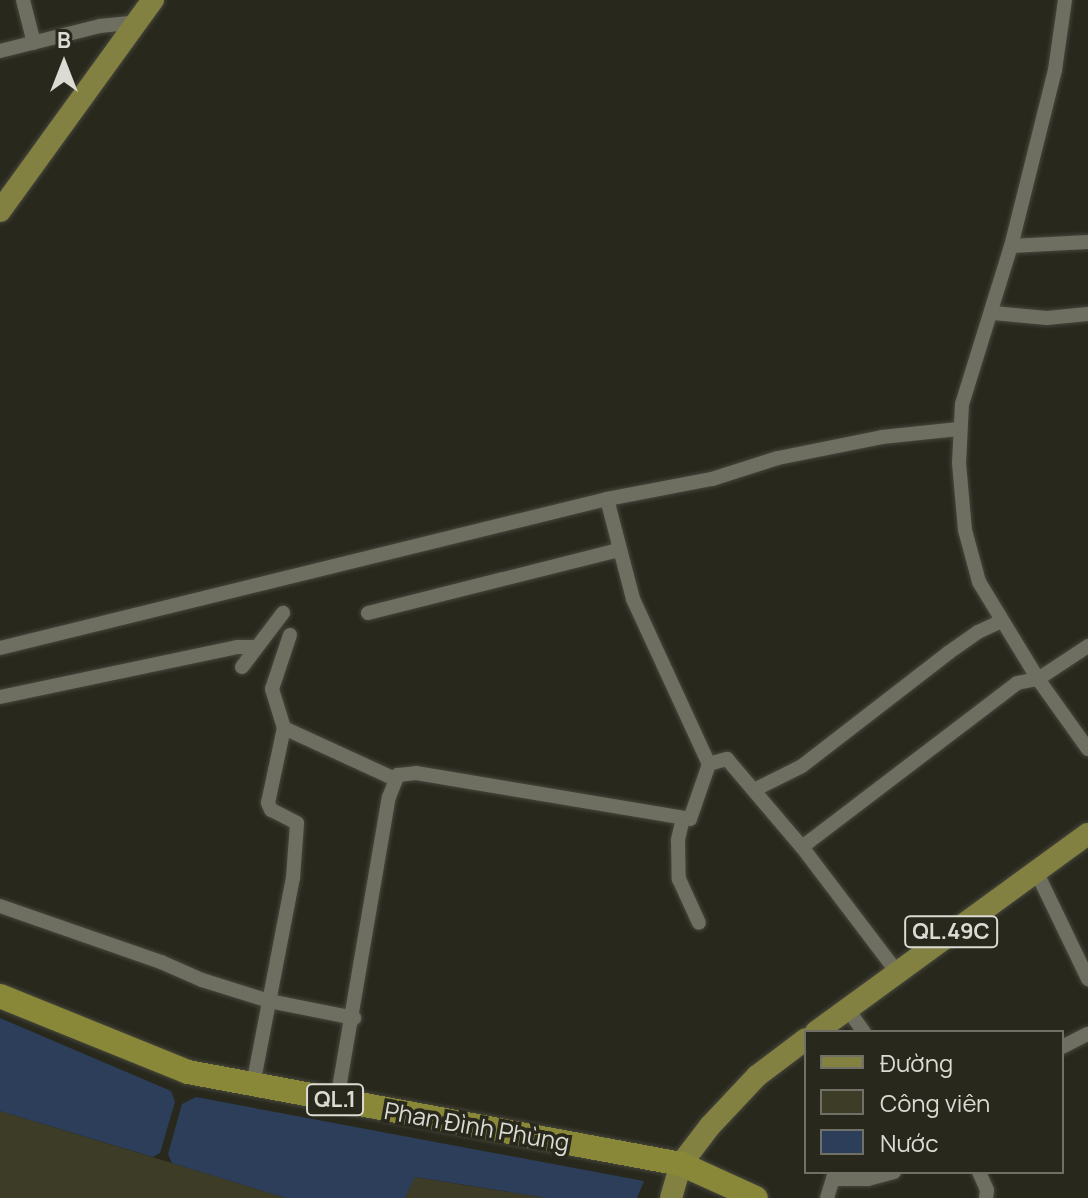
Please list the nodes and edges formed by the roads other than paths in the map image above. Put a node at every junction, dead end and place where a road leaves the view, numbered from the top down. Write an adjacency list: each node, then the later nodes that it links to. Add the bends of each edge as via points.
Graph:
1 (23, 0): 5 (street)
2 (153, 0): 4 (main road)
3 (1065, 0): 9 (street, via 1055,70)
4 (137, 22): 5 (street); 7 (main road)
5 (34, 43): 6 (street)
6 (0, 51)
7 (0, 211)
8 (1088, 242): 9 (street)
9 (1011, 246): 10 (street)
10 (993, 313): 11 (street, via 1047,318); 12 (street, via 962,404)
11 (1088, 314)
12 (959, 429): 13 (street, via 852,443 697,483); 17 (street, via 970,556)
13 (607, 499): 14 (street); 21 (street)
14 (618, 550): 16 (street); 27 (street, via 641,619)
15 (283, 613): 20 (street)
16 (368, 613)
17 (1002, 621): 23 (street); 29 (street, via 948,653 802,766)
18 (290, 635): 25 (street, via 271,694)
19 (1088, 646): 23 (street)
20 (254, 647): 22 (street); 24 (street)
21 (0, 648)
22 (242, 667)
23 (1038, 679): 26 (street); 32 (street, via 1017,683)
24 (0, 697)
25 (284, 728): 28 (street); 40 (street, via 268,806 297,823 293,878)
26 (1088, 749)
27 (709, 764): 29 (street, via 727,759); 30 (street, via 690,819)
28 (395, 779): 30 (street, via 416,773); 42 (street)
29 (756, 789): 32 (street)
30 (683, 818): 35 (street, via 679,879)
31 (1088, 834): 33 (main road, QL.49C)
32 (802, 847): 37 (street)
33 (1037, 873): 36 (street); 37 (main road, QL.49C)
34 (0, 906): 40 (street)
35 (699, 923)
36 (1082, 954): 38 (street)
37 (896, 971): 41 (main road, QL.49C)
38 (1088, 979)
39 (0, 996): 48 (highway, Phan Đình Phùng / QL.1, via 183,1070)
40 (269, 1001): 42 (street); 48 (street)
41 (848, 1010): 43 (main road, QL.49C); 44 (street)
42 (354, 1018): 49 (street)
43 (819, 1030)
44 (863, 1030)
45 (1088, 1034): 47 (street)
46 (804, 1041): 50 (main road, via 757,1076)
47 (1064, 1046)
48 (253, 1085): 49 (highway, Phan Đình Phùng / QL.1)
49 (337, 1100): 50 (highway, Phan Đình Phùng / QL.1)
50 (681, 1164): 54 (main road); 55 (highway, QL.1)
51 (887, 1174): 53 (street, via 868,1179)
52 (980, 1174): 57 (street)
53 (834, 1175): 56 (street)
54 (671, 1198)
55 (756, 1198)
56 (827, 1198)
57 (986, 1198)

